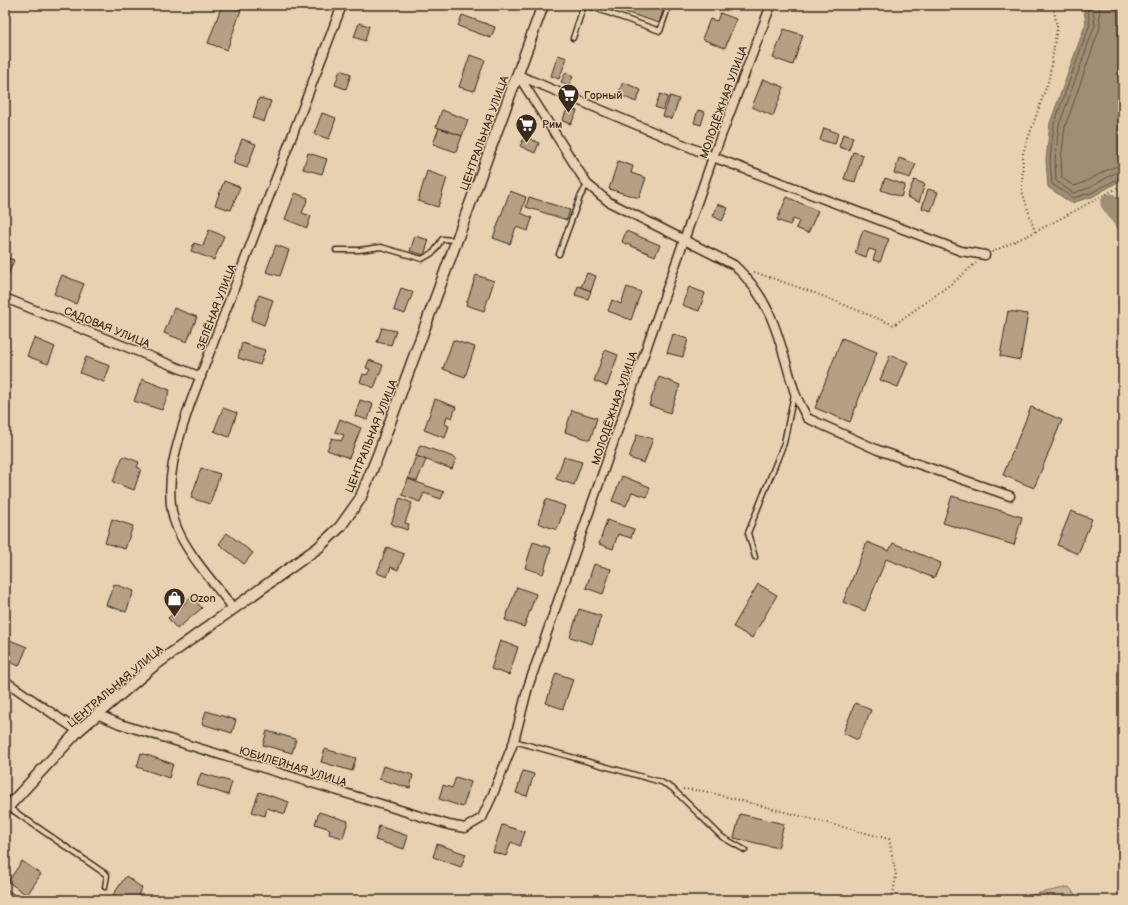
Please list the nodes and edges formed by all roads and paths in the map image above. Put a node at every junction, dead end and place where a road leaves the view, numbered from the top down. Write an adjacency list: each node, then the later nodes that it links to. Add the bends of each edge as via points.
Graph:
1 (342, 5): 20 (street, ЗЕЛЁНАЯ УЛИЦА)
2 (543, 5): 8 (street, ЦЕНТРАЛЬНАЯ УЛИЦА)
3 (585, 5): 4 (lane, via 660,31); 7 (lane)
4 (670, 5)
5 (771, 5): 9 (street, МОЛОДЁЖНАЯ УЛИЦА)
6 (1053, 5): 12 (path, via 1057,27 1049,79 1023,153 1022,191)
7 (573, 38)
8 (518, 75): 9 (street); 10 (street); 24 (street, ЦЕНТРАЛЬНАЯ УЛИЦА, via 391,422 360,499 340,527 319,547)
9 (713, 157): 13 (street, МОЛОДЁЖНАЯ УЛИЦА); 17 (street, via 961,251)
10 (588, 184): 13 (street, via 609,202); 16 (lane, via 580,197)
11 (1123, 185): 12 (path)
12 (1035, 232): 17 (path)
13 (685, 239): 18 (street); 28 (street, МОЛОДЁЖНАЯ УЛИЦА, via 528,687)
14 (454, 240): 15 (lane, via 442,238 434,252 422,259 381,247)
15 (336, 250)
16 (559, 254)
17 (985, 255): 18 (path, via 955,281 894,325 815,293)
18 (734, 265): 21 (street, via 760,293 772,317)
19 (5, 298): 20 (street, САДОВАЯ УЛИЦА)
20 (201, 377): 24 (street, ЗЕЛЁНАЯ УЛИЦА, via 178,442 170,496 174,521 190,552)
21 (795, 392): 22 (street, via 807,418 878,450); 23 (lane, via 784,442 748,533)
22 (1010, 496)
23 (755, 557)
24 (234, 609): 26 (street, ЦЕНТРАЛЬНАЯ УЛИЦА, via 151,668)
25 (5, 681): 27 (street)
26 (98, 714): 27 (street, ЦЕНТРАЛЬНАЯ УЛИЦА); 31 (street, ЮБИЛЕЙНАЯ УЛИЦА, via 120,724 449,825 465,828)
27 (78, 731): 30 (street, ЦЕНТРАЛЬНАЯ УЛИЦА)
28 (514, 741): 29 (lane, via 661,782); 31 (street, МОЛОДЁЖНАЯ УЛИЦА)
29 (672, 788): 32 (lane, via 722,837); 34 (path, via 704,791 889,839 896,876)
30 (6, 809): 33 (lane, via 107,875)
31 (482, 818)
32 (745, 850)
33 (105, 887)
34 (892, 900)

